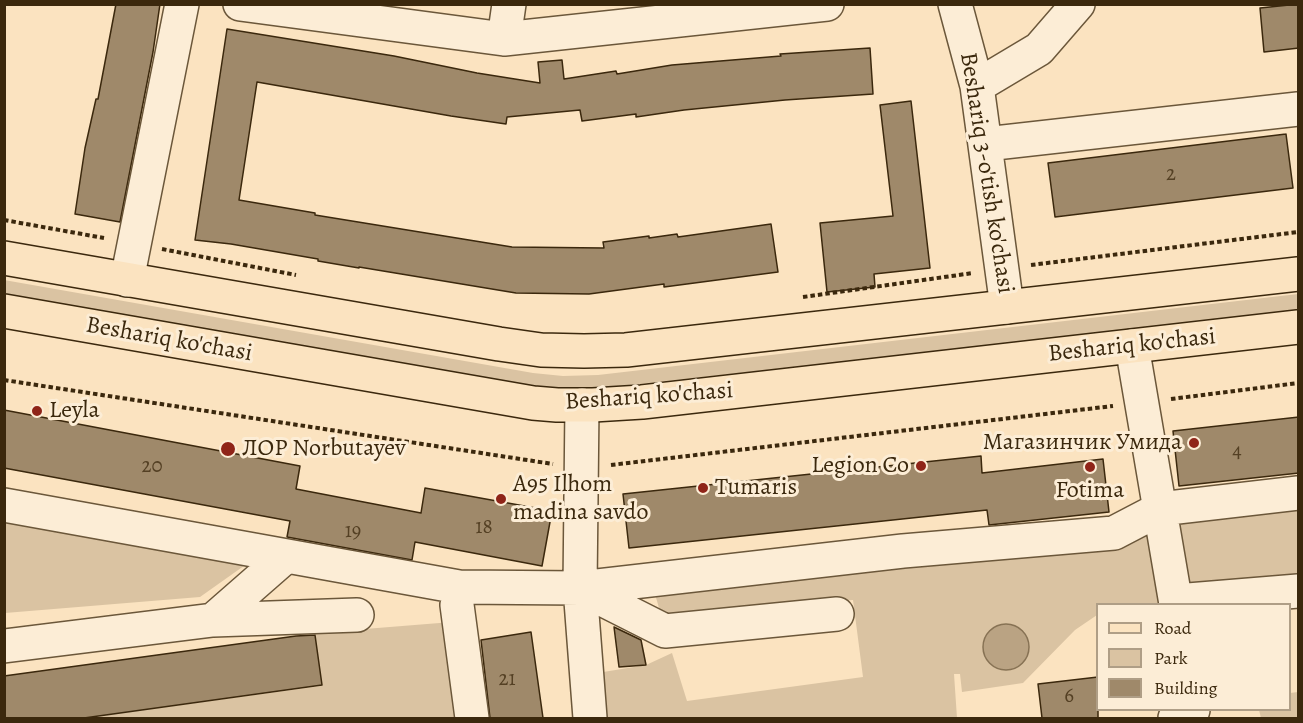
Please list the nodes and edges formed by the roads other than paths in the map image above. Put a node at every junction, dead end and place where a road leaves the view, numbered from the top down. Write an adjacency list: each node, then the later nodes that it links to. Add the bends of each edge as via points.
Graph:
1 (182, 4): 13 (street)
2 (240, 4): 7 (street)
3 (509, 4): 7 (street)
4 (827, 4): 7 (street)
5 (955, 4): 8 (street, Beshariq 3-o'tish ko'chasi)
6 (1078, 4): 8 (street, via 1039,49)
7 (504, 39)
8 (977, 86): 10 (street, Beshariq 3-o'tish ko'chasi)
9 (1299, 109): 10 (street)
10 (986, 144): 14 (street, Beshariq 3-o'tish ko'chasi)
11 (4, 258): 13 (main road, Beshariq ko'chasi)
12 (1299, 274): 14 (main road, Beshariq ko'chasi)
13 (128, 280): 14 (main road, Beshariq ko'chasi, via 500,344 563,351 626,350)
14 (1007, 307)
15 (4, 311): 18 (main road, Beshariq ko'chasi, via 533,403)
16 (1299, 327): 17 (main road, Beshariq ko'chasi)
17 (1132, 346): 18 (main road, Beshariq ko'chasi, via 642,402); 21 (street)
18 (582, 405): 23 (street)
19 (1299, 493): 21 (street)
20 (4, 505): 22 (street)
21 (1160, 508): 23 (street, via 1114,533 903,551); 25 (street)
22 (285, 557): 23 (street, via 459,587); 29 (street)
23 (580, 588): 27 (street, via 665,630); 33 (street)
24 (1299, 591): 25 (street)
25 (1176, 603)
26 (457, 606): 32 (street)
27 (837, 614)
28 (357, 615): 29 (street)
29 (213, 620): 30 (street)
30 (4, 646)
31 (1192, 711): 34 (street)
32 (472, 718)
33 (590, 718)
34 (1175, 718)

